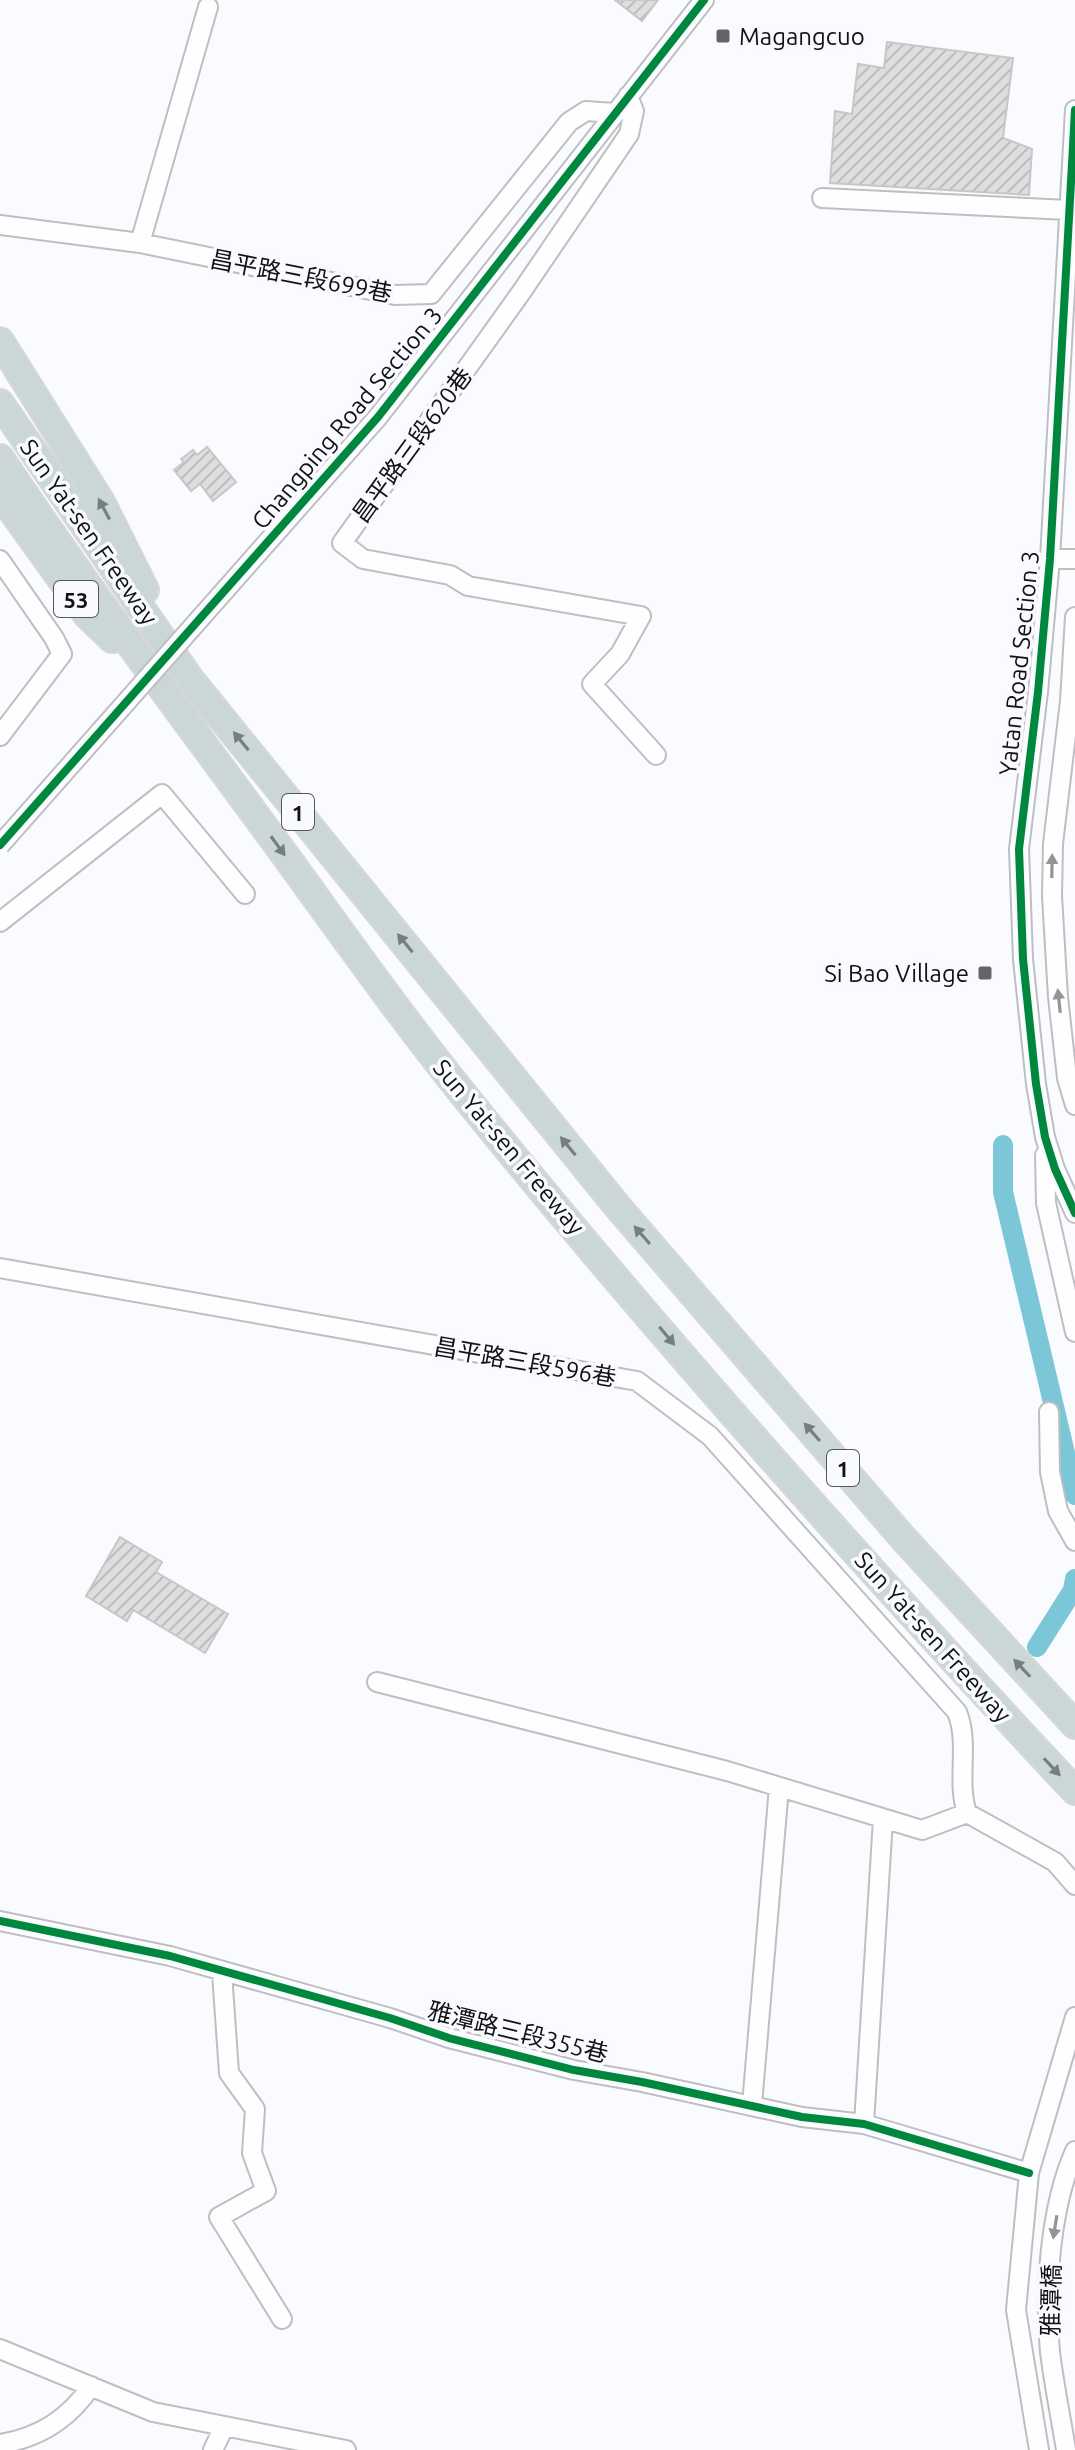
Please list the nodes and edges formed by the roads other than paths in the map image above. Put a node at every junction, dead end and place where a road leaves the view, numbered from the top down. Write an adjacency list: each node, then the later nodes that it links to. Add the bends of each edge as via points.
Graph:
1 (704, 0): 3 (street, Changping Road Section 3)
2 (208, 7): 9 (street)
3 (628, 96): 5 (street, Changping Road Section 3); 21 (street, 昌平路三段620巷, via 634,111 629,134 342,543 363,559 450,575 468,586 641,616 620,654 592,684)
4 (1075, 110): 7 (street, Yatan Road Section 3)
5 (614, 113): 9 (street, 昌平路三段699巷, via 586,111 569,122 431,294 395,295); 22 (street, Changping Road Section 3, bridge, via 378,417)
6 (822, 198): 7 (street)
7 (1069, 210): 14 (street, Yatan Road Section 3)
8 (0, 225): 9 (street, 昌平路三段699巷)
9 (140, 243)
10 (0, 341): 18 (highway, one-way to 10, via 101,502)
11 (0, 403): 18 (highway, Sun Yat-sen Freeway / 1)
12 (0, 458): 19 (highway, Sun Yat-sen Freeway / 1)
13 (0, 494): 19 (highway, 53, via 87,615)
14 (1050, 559): 15 (street); 26 (street, Yatan Road Section 3, via 1019,849)
15 (1075, 559)
16 (0, 560): 20 (street, via 62,654)
17 (1075, 617): 25 (street, one-way to 17, via 1058,997 1052,896)
18 (190, 679): 35 (highway, Sun Yat-sen Freeway / 1, one-way to 18, via 903,1538 617,1206)
19 (165, 693): 37 (highway, Sun Yat-sen Freeway / 1, one-way to 37, via 472,1106 773,1461)
20 (0, 736)
21 (656, 755)
22 (0, 845)
23 (245, 894): 24 (street, via 162,794)
24 (0, 922)
25 (1071, 1079): 26 (street); 27 (street)
26 (1036, 1084): 28 (street, Yatan Road Section 3)
27 (1075, 1103)
28 (1045, 1137): 29 (street, Yatan Road Section 3); 31 (street, via 1046,1203)
29 (1075, 1213)
30 (0, 1268): 38 (street, 昌平路三段596巷, via 637,1381 710,1436 957,1712 963,1727 962,1798)
31 (1075, 1332)
32 (1049, 1412): 33 (street, via 1055,1498)
33 (1075, 1541)
34 (377, 1682): 36 (street)
35 (1075, 1725)
36 (779, 1787): 39 (street); 44 (street)
37 (1075, 1791)
38 (967, 1813): 39 (street, via 922,1830); 40 (street, via 1055,1862)
39 (883, 1819): 45 (street)
40 (1075, 1885)
41 (0, 1921): 42 (street, 雅潭路三段355巷, via 170,1956)
42 (222, 1973): 44 (street, 雅潭路三段355巷, via 574,2070); 48 (street, via 229,2073 255,2109 252,2153 266,2191 219,2217)
43 (1075, 2017): 47 (street)
44 (752, 2105): 45 (street, 雅潭路三段355巷)
45 (864, 2124): 47 (street, 雅潭路三段355巷)
46 (1075, 2151): 56 (street, 雅潭橋, one-way to 56, via 1058,2207 1049,2299 1050,2350)
47 (1029, 2173): 55 (street, via 1016,2310)
48 (282, 2319)
49 (0, 2349): 50 (street)
50 (91, 2386): 51 (street, via 153,2412); 52 (street, via 79,2404 47,2428 27,2440)
51 (224, 2427): 53 (street); 54 (street)
52 (0, 2444)
53 (213, 2450)
54 (346, 2450)
55 (1039, 2450)
56 (1066, 2450)

